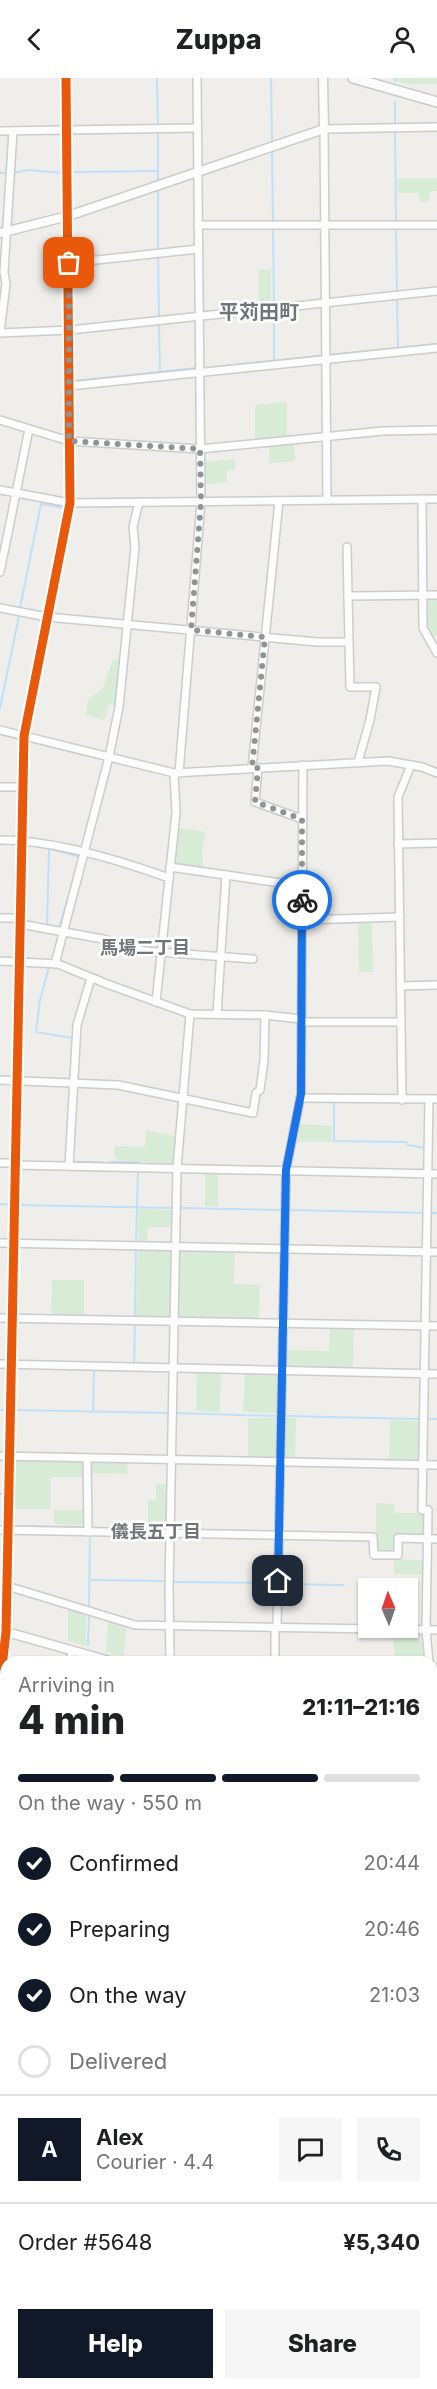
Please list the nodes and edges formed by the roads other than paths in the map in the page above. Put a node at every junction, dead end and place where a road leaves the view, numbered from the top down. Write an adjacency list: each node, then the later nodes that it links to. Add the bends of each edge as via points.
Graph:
1 (66, 78): 9 (street)
2 (197, 78): 7 (street)
3 (323, 78): 8 (street)
4 (353, 78): 5 (main road)
5 (437, 102)
6 (437, 127): 8 (street)
7 (197, 128): 9 (street); 12 (street)
8 (324, 129): 12 (street); 14 (street)
9 (67, 130): 11 (street); 13 (street)
10 (0, 131): 11 (street)
11 (13, 131): 17 (street)
12 (198, 172): 13 (street); 15 (street)
13 (68, 216): 17 (street); 19 (street)
14 (324, 224): 15 (street); 16 (street); 21 (street)
15 (198, 225): 18 (street)
16 (437, 225)
17 (3, 233): 24 (street, via 6,284)
18 (198, 249): 19 (street); 22 (street)
19 (69, 263): 23 (street)
20 (437, 291): 21 (street)
21 (325, 302): 22 (street); 26 (street)
22 (199, 317): 23 (street); 27 (street)
23 (70, 330): 24 (street); 28 (street)
24 (0, 333)
25 (437, 348): 26 (street)
26 (326, 359): 27 (street); 32 (street)
27 (200, 372): 28 (street); 34 (street)
28 (69, 386): 33 (street)
29 (0, 420): 30 (street)
30 (29, 429): 33 (street); 36 (street)
31 (437, 430): 32 (street)
32 (326, 437): 34 (street); 39 (street)
33 (69, 441): 34 (street); 43 (street)
34 (200, 449): 42 (street)
35 (0, 490): 36 (street)
36 (16, 493): 43 (street); 45 (street)
37 (422, 499): 38 (street); 39 (street); 46 (street)
38 (437, 499)
39 (327, 500): 40 (street)
40 (279, 501): 42 (street); 53 (street)
41 (139, 502): 42 (street); 43 (street); 51 (street, via 133,527 135,547)
42 (201, 502): 52 (street)
43 (70, 503): 50 (street)
44 (347, 547): 48 (street)
45 (0, 572)
46 (423, 595): 47 (street); 48 (street); 55 (street, via 423,628)
47 (437, 595)
48 (348, 596): 54 (street)
49 (0, 608): 50 (street)
50 (47, 617): 51 (street); 57 (street)
51 (127, 624): 52 (street); 58 (street)
52 (191, 630): 53 (street); 63 (street)
53 (265, 637): 54 (street); 62 (street)
54 (349, 642): 59 (street, via 350,687 376,687)
55 (437, 653)
56 (0, 730): 57 (street)
57 (24, 736): 58 (street); 66 (street)
58 (109, 757): 63 (street); 72 (street)
59 (358, 762): 60 (street); 61 (street)
60 (303, 765): 62 (street); 67 (street)
61 (411, 765): 64 (street); 71 (street, via 398,797)
62 (255, 768): 63 (street); 67 (street, via 255,802)
63 (176, 773): 73 (street)
64 (437, 773)
65 (0, 787): 66 (street)
66 (23, 787): 69 (street)
67 (302, 819): 76 (street)
68 (0, 840): 69 (street)
69 (23, 840): 72 (street); 80 (street)
70 (437, 843): 71 (street)
71 (398, 844): 77 (street)
72 (84, 853): 75 (street); 81 (street)
73 (170, 867): 74 (street); 75 (street)
74 (226, 875): 76 (street); 83 (street)
75 (169, 878): 82 (street)
76 (302, 886): 79 (street)
77 (400, 917): 79 (street); 90 (street)
78 (0, 918): 80 (street)
79 (302, 920): 95 (street)
80 (20, 921): 81 (street); 86 (street)
81 (62, 932): 82 (street, via 145,951); 87 (street)
82 (161, 950): 83 (street); 91 (street)
83 (220, 957): 84 (street); 93 (street)
84 (253, 959)
85 (0, 962): 86 (street)
86 (20, 962): 87 (street); 98 (street)
87 (55, 964): 88 (street)
88 (91, 978): 91 (street); 99 (street, via 77,1026)
89 (437, 985): 90 (street)
90 (401, 986): 96 (street)
91 (156, 1002): 92 (street)
92 (190, 1014): 93 (street); 101 (street)
93 (217, 1014): 94 (street)
94 (265, 1015): 95 (street); 101 (street, via 264,1060 253,1113)
95 (301, 1021): 96 (street); 100 (street)
96 (401, 1022): 104 (street)
97 (0, 1080): 98 (street)
98 (17, 1081): 99 (street); 106 (street)
99 (74, 1083): 101 (street, via 118,1085); 107 (street)
100 (300, 1098): 104 (street); 109 (street)
101 (182, 1099): 108 (street)
102 (429, 1099): 103 (street); 104 (street); 110 (street)
103 (437, 1099)
104 (402, 1100)
105 (0, 1163): 106 (street)
106 (15, 1164): 107 (street); 113 (street)
107 (69, 1166): 108 (street)
108 (177, 1168): 109 (street); 114 (street)
109 (286, 1170): 110 (street); 115 (street)
110 (427, 1174): 111 (street); 116 (street)
111 (437, 1174)
112 (0, 1243): 113 (street)
113 (14, 1243): 114 (street); 119 (street)
114 (176, 1246): 115 (street); 120 (street)
115 (285, 1249): 116 (street); 121 (street)
116 (426, 1252): 117 (street); 122 (street)
117 (437, 1252)
118 (0, 1318): 119 (street)
119 (12, 1318): 120 (street); 125 (street)
120 (174, 1321): 121 (street); 126 (street)
121 (283, 1323): 122 (street); 127 (street)
122 (425, 1326): 123 (street); 128 (street)
123 (437, 1326)
124 (0, 1364): 125 (street)
125 (11, 1365): 126 (street); 131 (street)
126 (174, 1368): 127 (street); 135 (street)
127 (282, 1370): 128 (street); 136 (street)
128 (424, 1373): 129 (street); 137 (street)
129 (437, 1374)
130 (0, 1413): 131 (street)
131 (10, 1413): 133 (street)
132 (0, 1456): 133 (street)
133 (10, 1456): 134 (street); 139 (street)
134 (87, 1458): 135 (street); 140 (street)
135 (172, 1460): 136 (street); 141 (street)
136 (280, 1462): 137 (street); 142 (street)
137 (423, 1465): 138 (street); 143 (street, via 422,1510 428,1510)
138 (437, 1465)
139 (4, 1530): 140 (street); 145 (street)
140 (88, 1532): 141 (street)
141 (170, 1533): 142 (street); 146 (street)
142 (279, 1535): 143 (street, via 373,1537 374,1556 398,1555 398,1538); 147 (street)
143 (428, 1539): 144 (street); 148 (street)
144 (437, 1539)
145 (7, 1586): 146 (street, via 135,1625); 150 (street)
146 (170, 1627): 147 (street); 155 (street)
147 (276, 1627): 148 (street); 156 (street)
148 (426, 1630): 149 (street); 157 (street)
149 (437, 1630)
150 (3, 1631): 151 (street); 152 (street)
151 (72, 1650): 153 (street); 154 (street)
152 (2, 1656)
153 (71, 1656)
154 (92, 1656)
155 (170, 1656)
156 (275, 1656)
157 (428, 1656)

